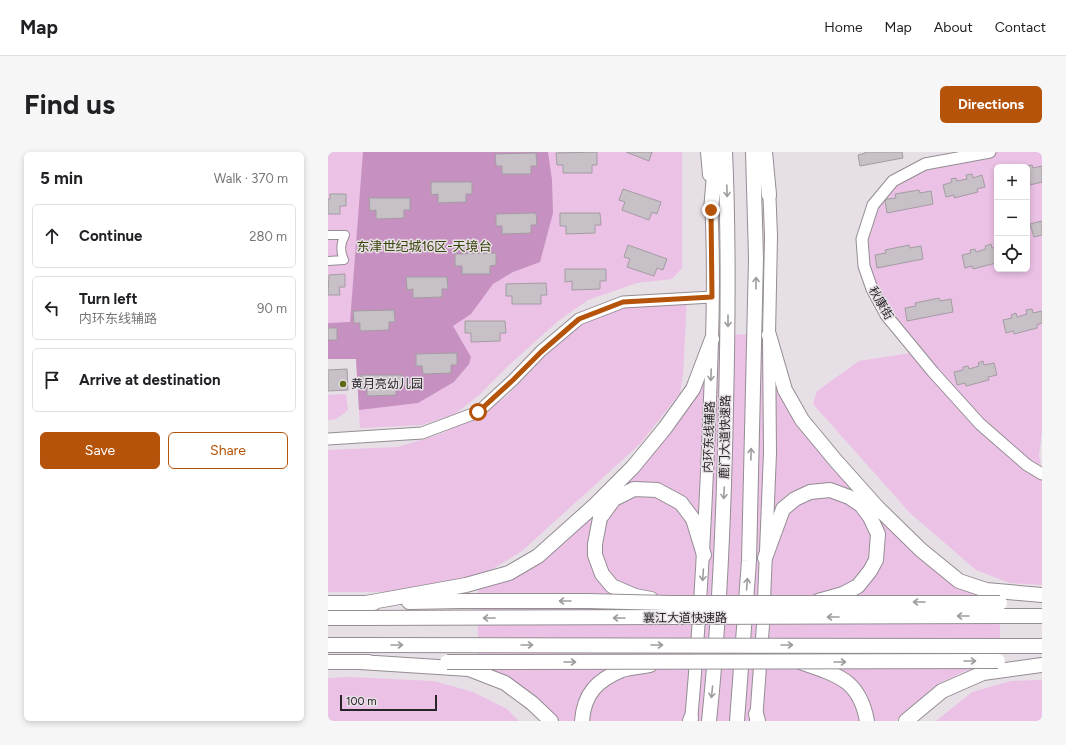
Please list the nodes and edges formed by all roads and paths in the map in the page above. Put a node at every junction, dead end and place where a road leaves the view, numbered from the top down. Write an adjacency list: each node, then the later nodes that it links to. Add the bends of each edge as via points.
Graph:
1 (707, 152): 9 (main road, 内环东线辅路)
2 (716, 152): 9 (highway)
3 (725, 152): 40 (highway, 鹿门大道快速路, one-way to 40, via 728,222 725,466 715,664)
4 (753, 152): 41 (highway, one-way to 4, via 749,561 756,258)
5 (765, 152): 8 (highway)
6 (769, 152): 8 (main road)
7 (990, 152): 16 (street, 秋康街, via 925,164 893,181 873,205 862,239 864,266 872,289 886,315 933,372 980,424 1027,465)
8 (769, 195): 13 (main road)
9 (711, 210): 12 (main road, 内环东线辅路)
10 (328, 235): 11 (street, via 345,235 340,248 344,260)
11 (328, 261)
12 (712, 297): 14 (main road, 内环东线辅路); 15 (street, via 623,302 579,319 478,412 422,433)
13 (769, 336): 18 (main road, via 770,453); 19 (highway, via 785,390 802,420 877,507 921,550 959,581 986,590)
14 (712, 338): 17 (main road, 内环东线辅路, one-way to 17); 23 (highway, via 693,389 665,428 633,467 538,556 509,573 466,585)
15 (328, 439)
16 (1042, 474)
17 (704, 555): 24 (highway, bridge, via 693,519 681,503 657,490 634,489 614,499 600,518 595,555 602,574 612,586 635,596); 38 (main road, 内环东线辅路, one-way to 38)
18 (765, 558): 21 (highway, via 783,509 795,499 810,492 830,490 861,505 878,534 876,560 858,586 843,594); 37 (main road)
19 (1042, 595)
20 (1042, 600): 25 (highway)
21 (814, 602): 24 (highway, bridge); 25 (highway, one-way to 21, bridge)
22 (328, 603): 23 (highway)
23 (366, 603): 24 (highway, one-way to 23, bridge)
24 (669, 603)
25 (1001, 609): 26 (highway, 襄江大道快速路); 27 (highway, 襄江大道快速路, one-way to 27, bridge)
26 (1042, 616)
27 (328, 618)
28 (328, 644): 29 (highway, one-way to 29, bridge)
29 (1042, 646)
30 (328, 662): 31 (highway)
31 (360, 662): 32 (highway, one-way to 32, bridge); 39 (highway, via 469,670 505,683)
32 (670, 662): 33 (highway, bridge); 36 (highway, bridge, via 622,670 603,681 590,692)
33 (799, 662): 34 (highway, one-way to 34, bridge); 42 (highway, via 836,675 854,688 864,706)
34 (1042, 662)
35 (1042, 666): 43 (highway, via 983,673 942,691)
36 (583, 715)
37 (757, 719)
38 (691, 720)
39 (551, 721)
40 (709, 721)
41 (737, 721)
42 (867, 721)
43 (906, 721)

